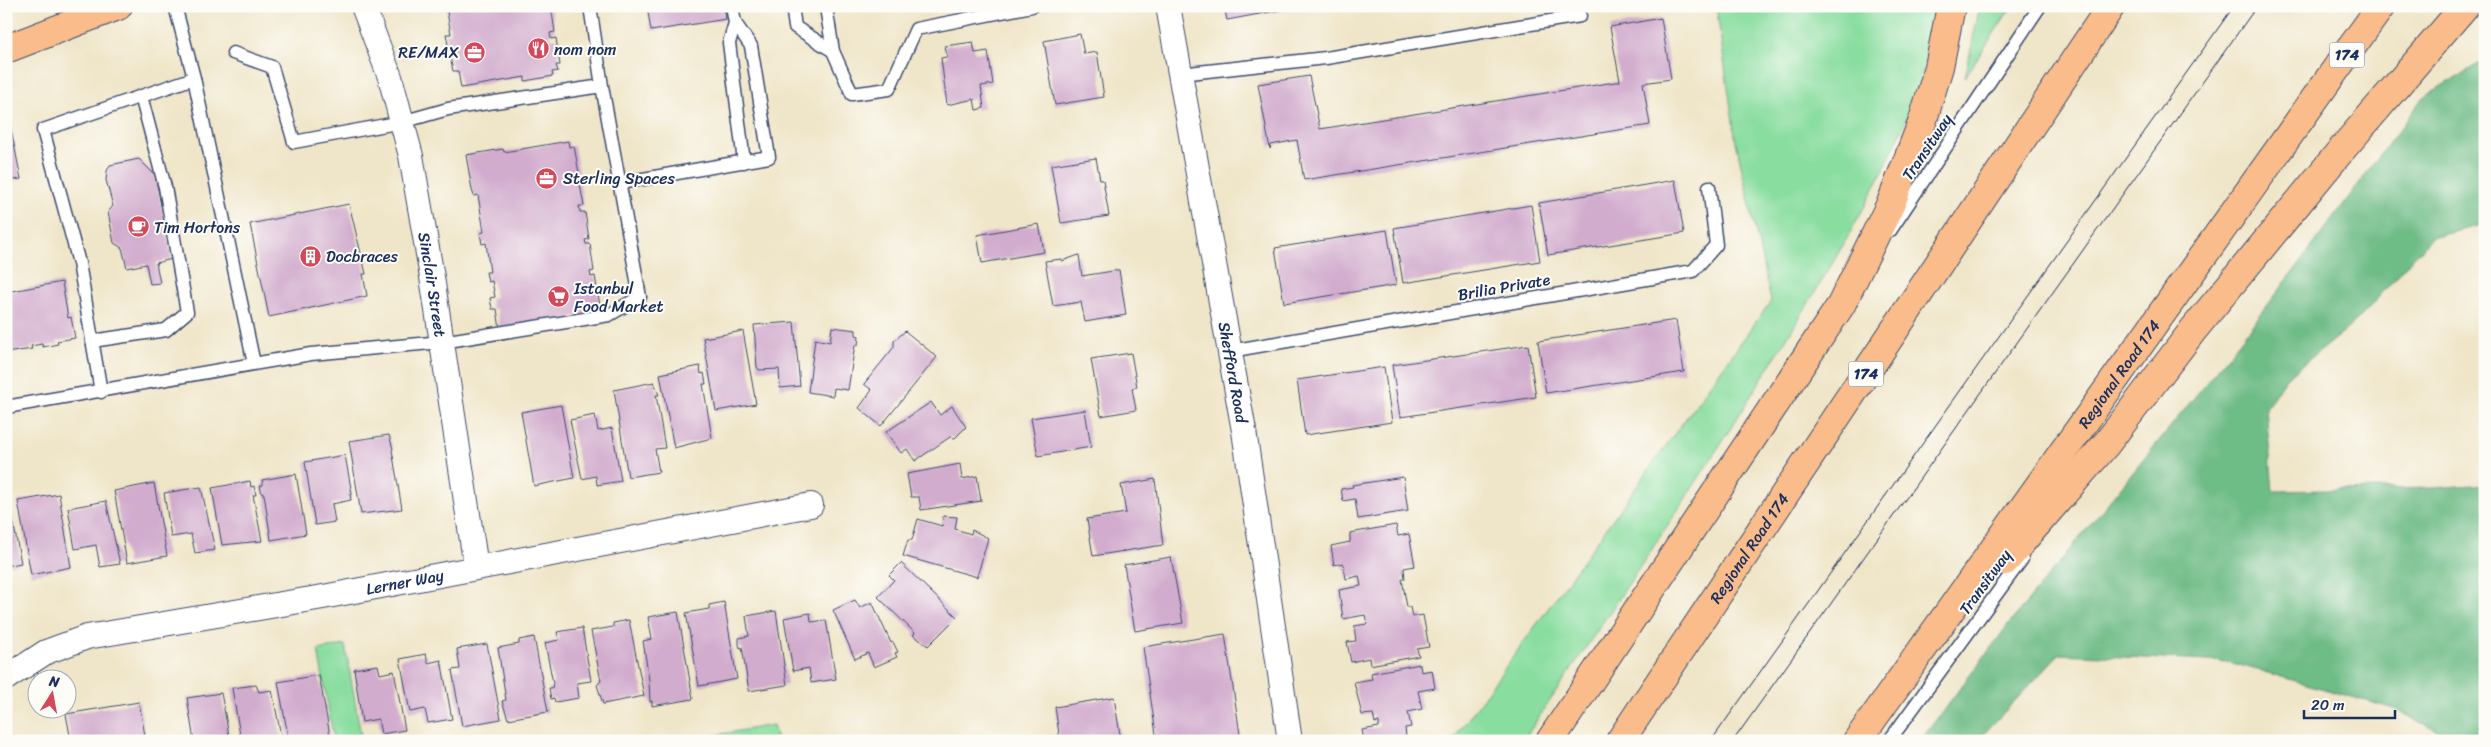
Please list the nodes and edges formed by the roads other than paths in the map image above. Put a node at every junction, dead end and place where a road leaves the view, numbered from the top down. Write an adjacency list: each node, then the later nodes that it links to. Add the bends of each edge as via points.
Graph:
1 (118, 6): 17 (main road)
2 (175, 6): 21 (lane)
3 (363, 6): 24 (street, Sinclair Street, via 390,77)
4 (590, 6): 22 (lane)
5 (732, 6): 16 (lane)
6 (792, 6): 18 (lane, via 795,27)
7 (1032, 6): 18 (lane, via 916,30 889,89 852,94)
8 (1168, 6): 20 (street, Shefford Road)
9 (1951, 6): 28 (main road, via 1939,67 1915,141 1891,203)
10 (2040, 6): 28 (lane, Transitway)
11 (2111, 6): 42 (main road, Regional Road 174 / 174)
12 (2382, 6): 39 (main road, Regional Road 174 / 174)
13 (2465, 6): 35 (main road, via 2194,329)
14 (826, 7): 18 (lane)
15 (1580, 16): 20 (lane, via 1326,58)
16 (735, 23): 25 (lane, via 729,43); 25 (lane, via 751,46 770,157)
17 (6, 49)
18 (833, 51)
19 (233, 54): 24 (lane, via 272,67 294,142)
20 (1180, 74): 31 (street, Shefford Road)
21 (194, 78): 23 (lane); 32 (lane)
22 (602, 86): 24 (lane, via 448,109); 26 (lane)
23 (141, 96): 29 (lane, via 43,130 79,263); 29 (lane, via 165,187 187,312 166,330)
24 (402, 122): 30 (street, Sinclair Street, via 411,156)
25 (744, 162): 26 (lane)
26 (620, 182): 30 (lane, via 640,297 609,315)
27 (1709, 187): 31 (lane, Brilia Private, via 1716,245 1693,271)
28 (1840, 305): 41 (main road)
29 (92, 341): 33 (lane)
30 (442, 342): 32 (lane, via 312,354); 37 (street, Sinclair Street)
31 (1230, 352): 40 (street, Shefford Road)
32 (254, 364): 33 (lane)
33 (101, 392): 34 (lane)
34 (6, 407)
35 (2107, 443): 39 (main road); 45 (lane, Transitway)
36 (811, 505): 37 (street, Lerner Way)
37 (476, 567): 38 (street, Lerner Way, via 87,637 46,652)
38 (6, 678)
39 (1890, 695): 43 (main road, Regional Road 174 / 174); 44 (lane)
40 (1290, 741)
41 (1550, 741)
42 (1620, 741)
43 (1858, 741)
44 (1862, 741)
45 (1889, 741)

